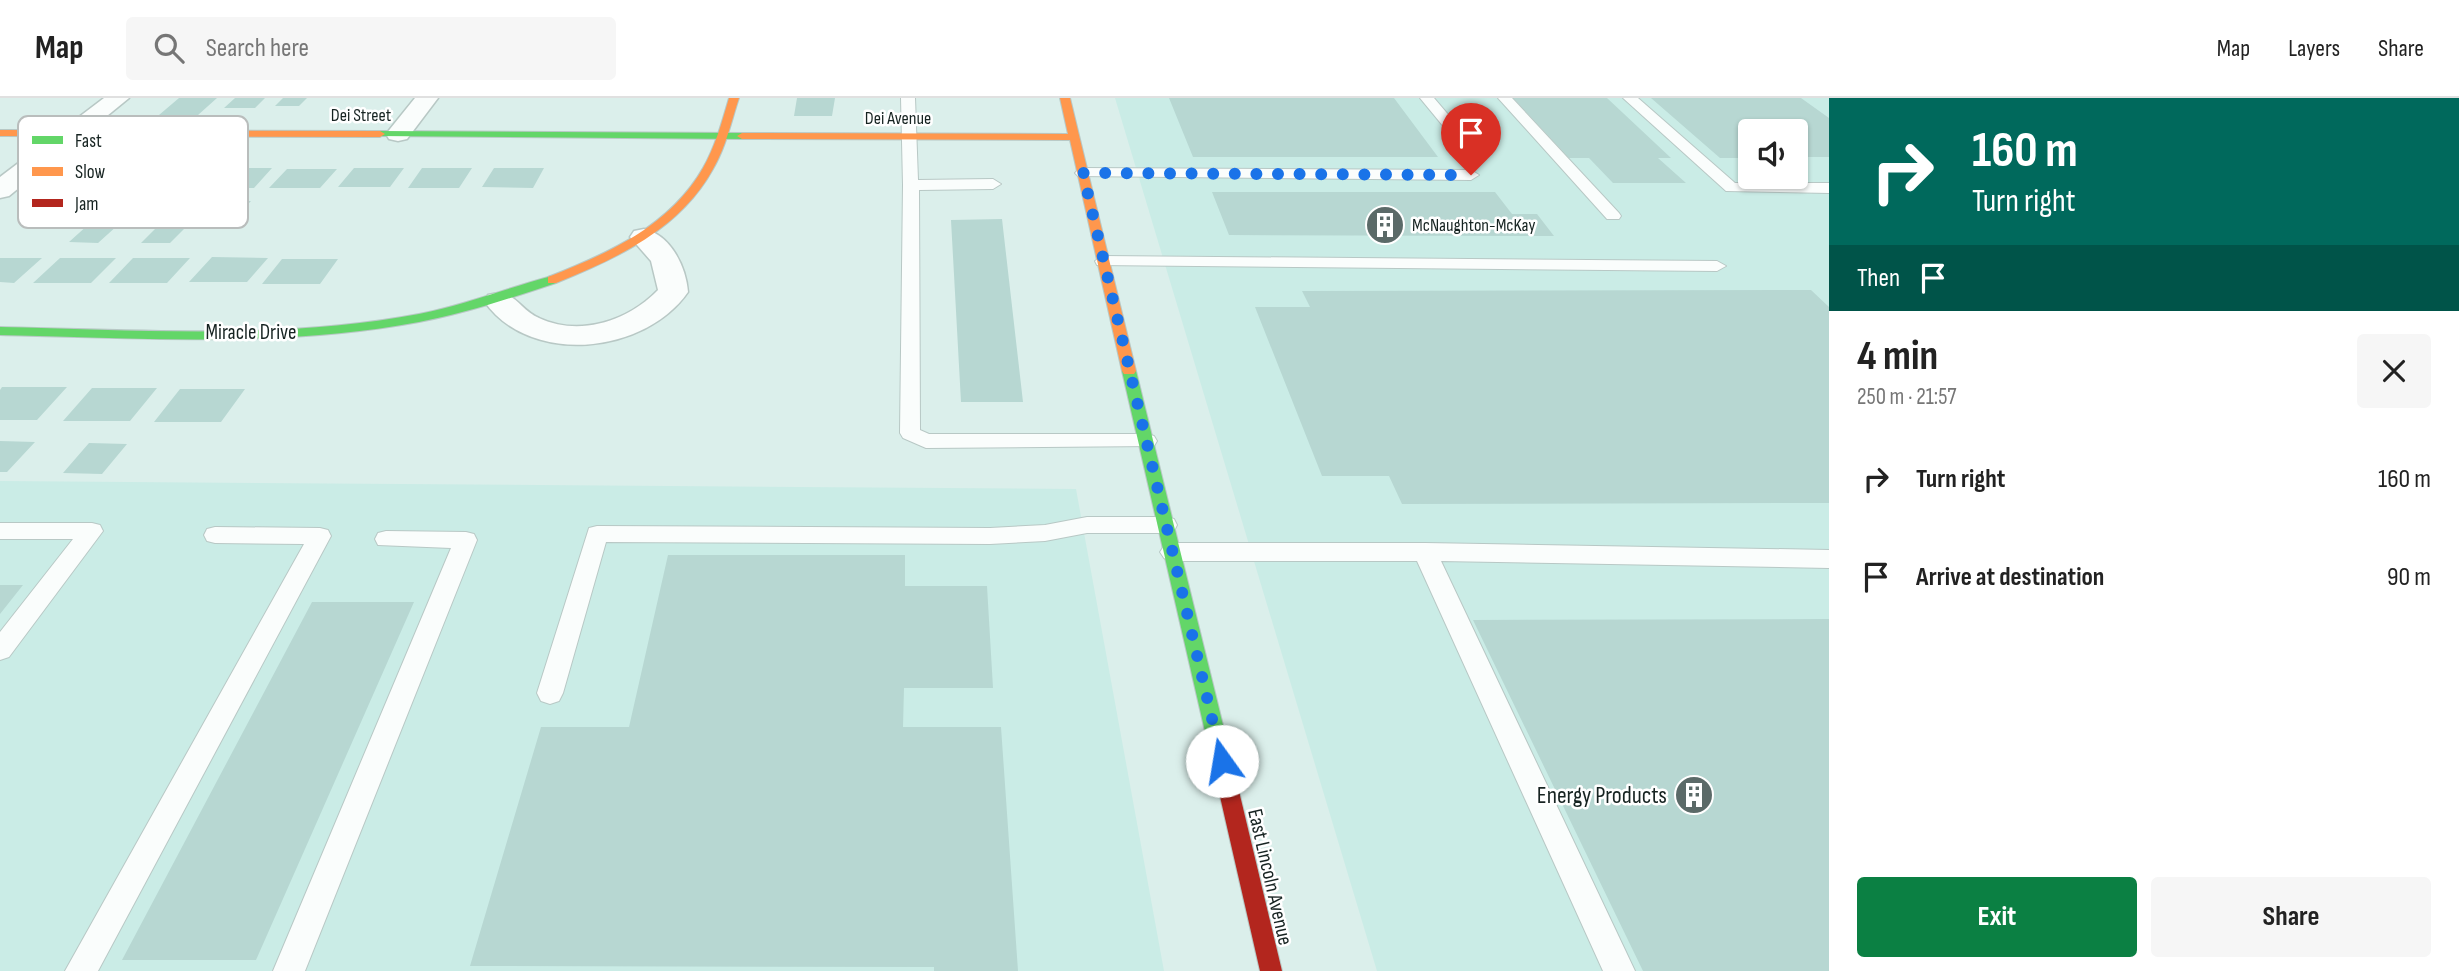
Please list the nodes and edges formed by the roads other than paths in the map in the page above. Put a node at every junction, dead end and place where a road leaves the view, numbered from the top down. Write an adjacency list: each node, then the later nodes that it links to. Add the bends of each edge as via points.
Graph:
1 (117, 98): 9 (street)
2 (427, 98): 13 (street)
3 (734, 98): 15 (street, Miracle Drive)
4 (908, 98): 16 (lane)
5 (1065, 98): 17 (street, East Lincoln Avenue)
6 (1427, 98): 14 (lane)
7 (1505, 98): 25 (lane)
8 (1630, 98): 23 (lane, via 1731,188)
9 (94, 116)
10 (0, 133): 11 (street, Dei Street)
11 (18, 133)
12 (248, 134): 13 (street, Dei Street)
13 (398, 134): 15 (street, Dei Street)
14 (1458, 135)
15 (721, 136): 16 (street, Dei Avenue); 26 (street, Miracle Drive, via 697,188)
16 (910, 137): 17 (street, Dei Avenue); 22 (lane)
17 (1075, 137): 18 (street, East Lincoln Avenue)
18 (1083, 173): 19 (lane); 27 (street, East Lincoln Avenue)
19 (1471, 175)
20 (18, 176): 24 (street)
21 (993, 184): 22 (lane)
22 (911, 185): 31 (lane, via 910,432 926,442)
23 (1829, 188)
24 (0, 190)
25 (1614, 216)
26 (644, 237): 29 (street, Miracle Drive, via 572,274); 29 (street, via 668,262 673,292 647,318 624,328 598,334 557,333 528,324)
27 (1103, 261): 28 (lane); 31 (street, East Lincoln Avenue)
28 (1717, 266)
29 (499, 300): 30 (street, Miracle Drive, via 414,320 307,332)
30 (0, 331)
31 (1147, 441): 32 (street, East Lincoln Avenue)
32 (1166, 525): 36 (street, East Lincoln Avenue); 40 (lane, via 1087,525 990,536 597,534)
33 (0, 531): 39 (lane, via 92,531)
34 (215, 535): 41 (lane, via 320,536)
35 (386, 539): 42 (lane, via 466,540)
36 (1172, 551): 37 (lane); 43 (street, East Lincoln Avenue)
37 (1425, 552): 38 (lane); 44 (lane)
38 (1829, 559)
39 (0, 650)
40 (550, 693)
41 (81, 971)
42 (289, 971)
43 (1271, 971)
44 (1619, 971)

